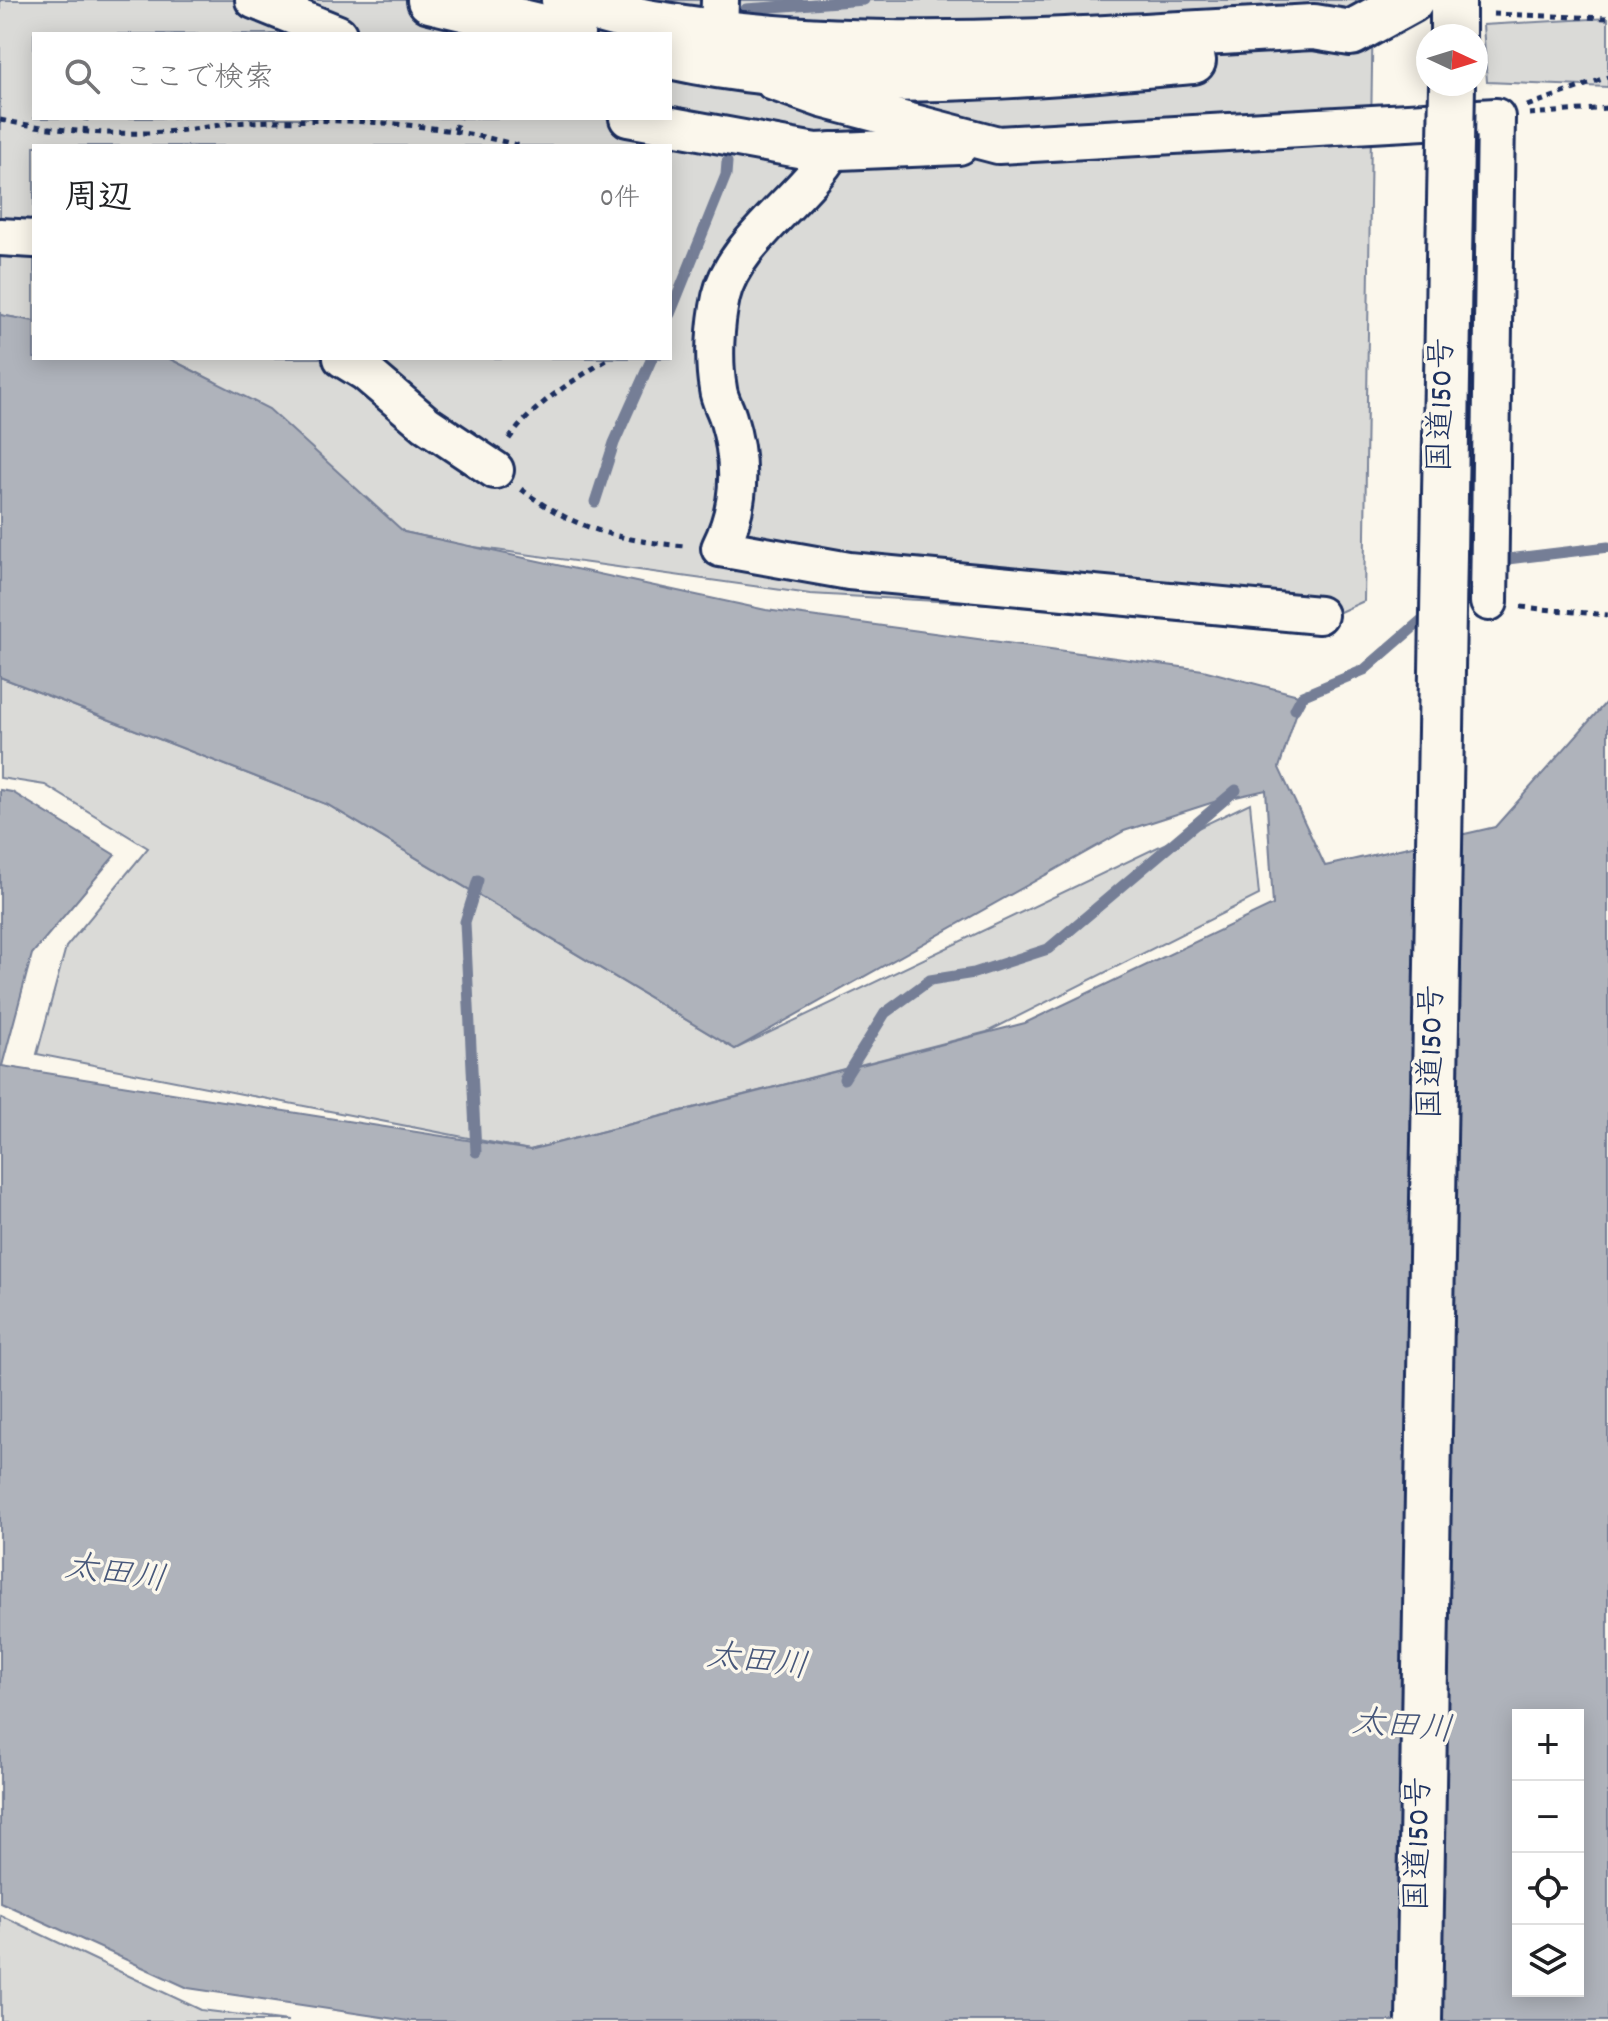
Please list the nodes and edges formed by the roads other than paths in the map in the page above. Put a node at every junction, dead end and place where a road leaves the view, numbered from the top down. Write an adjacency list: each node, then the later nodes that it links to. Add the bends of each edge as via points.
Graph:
1 (254, 0): 5 (street)
2 (430, 0): 6 (main road)
3 (564, 0): 7 (main road, via 650,23)
4 (1411, 0): 7 (main road, via 1351,33 1314,27 998,42)
5 (333, 32)
6 (564, 32)
7 (721, 32): 8 (main road); 11 (street, via 822,99)
8 (672, 55)
9 (1452, 96): 19 (main road, 国道150号, bridge)
10 (639, 120): 12 (street)
11 (998, 145): 12 (street); 17 (street, via 1496,117)
12 (832, 151): 18 (street, via 744,254 722,294 718,391 729,420 739,489 732,524 720,548 849,571)
13 (0, 237): 14 (street)
14 (32, 239)
15 (345, 360): 16 (street)
16 (495, 470)
17 (1489, 602)
18 (1319, 615)
19 (1419, 2021)

